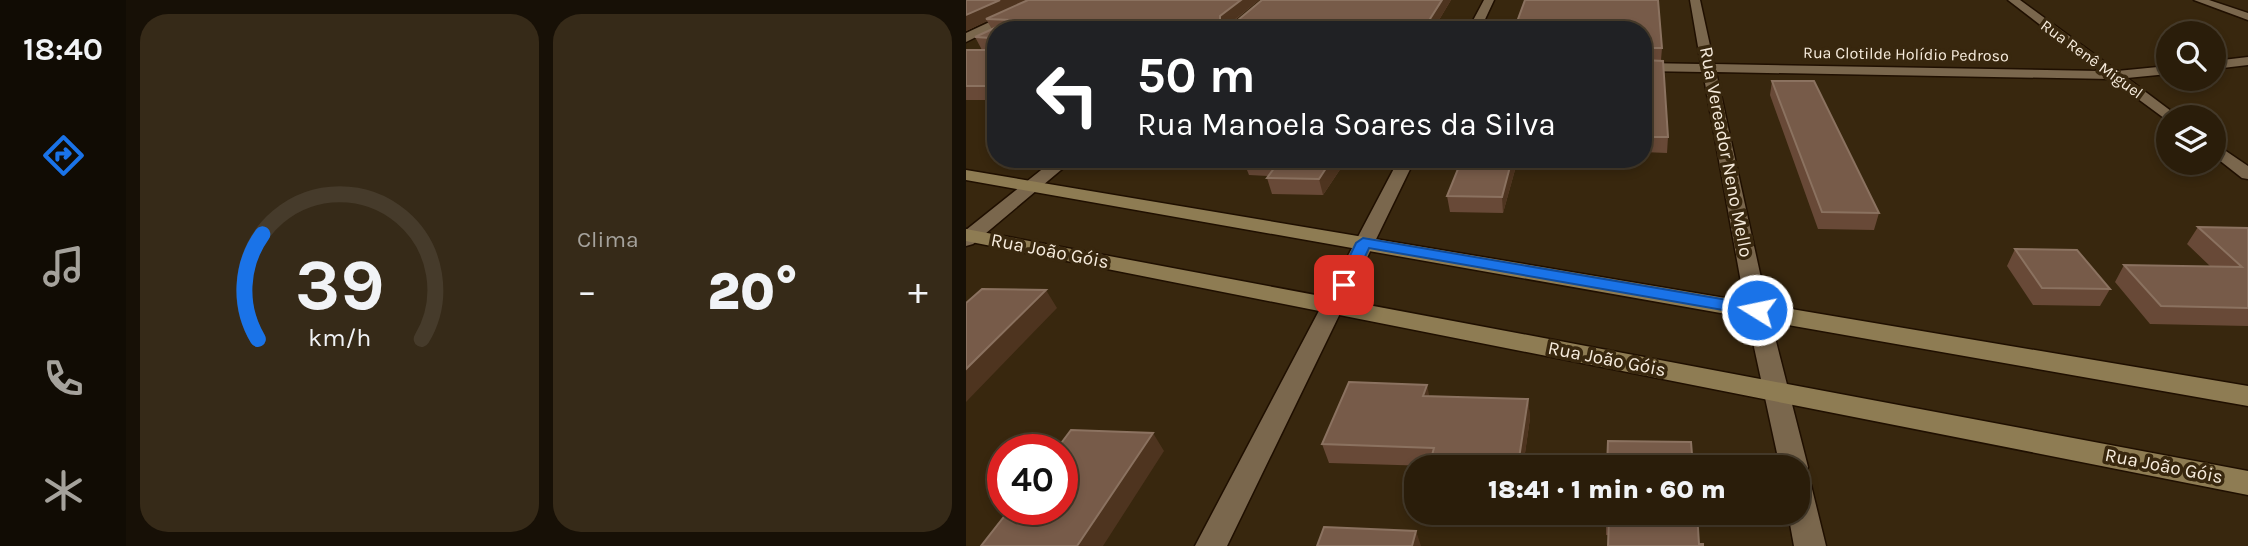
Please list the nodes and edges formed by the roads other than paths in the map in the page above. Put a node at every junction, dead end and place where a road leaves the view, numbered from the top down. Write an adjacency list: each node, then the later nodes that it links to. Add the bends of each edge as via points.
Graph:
1 (1046, 0): 7 (street)
2 (1489, 0): 8 (street)
3 (1695, 0): 14 (street, Rua Vereador Neno Mello)
4 (2013, 0): 16 (street, Rua Renê Miguel)
5 (2199, 0): 6 (street)
6 (2248, 17)
7 (1002, 21)
8 (1478, 21)
9 (987, 28): 10 (street)
10 (966, 38)
11 (2248, 61): 12 (street)
12 (2226, 64)
13 (1652, 67): 14 (street, Rua Clotilde Holídio Pedroso)
14 (1709, 68): 16 (street, Rua Clotilde Holídio Pedroso); 27 (street, Rua Vereador Neno Mello)
15 (2156, 70): 16 (street, Rua Clotilde Holídio Pedroso)
16 (2115, 75): 17 (street, Rua Renê Miguel)
17 (2156, 106)
18 (2226, 157): 21 (street)
19 (1054, 168): 23 (street)
20 (1402, 168): 25 (street)
21 (2248, 174)
22 (966, 175): 23 (street)
23 (1031, 186): 24 (street); 25 (street)
24 (968, 237): 26 (street, Rua João Góis)
25 (1363, 243): 26 (street); 27 (street)
26 (1335, 306): 28 (street, Rua João Góis); 33 (street)
27 (1757, 310): 28 (street, Rua Vereador Neno Mello); 29 (street)
28 (1778, 392): 30 (street, Rua Vereador Neno Mello); 31 (street, Rua João Góis)
29 (2248, 396)
30 (1791, 455)
31 (2248, 483)
32 (1806, 525): 34 (street)
33 (1210, 546)
34 (1810, 546)

